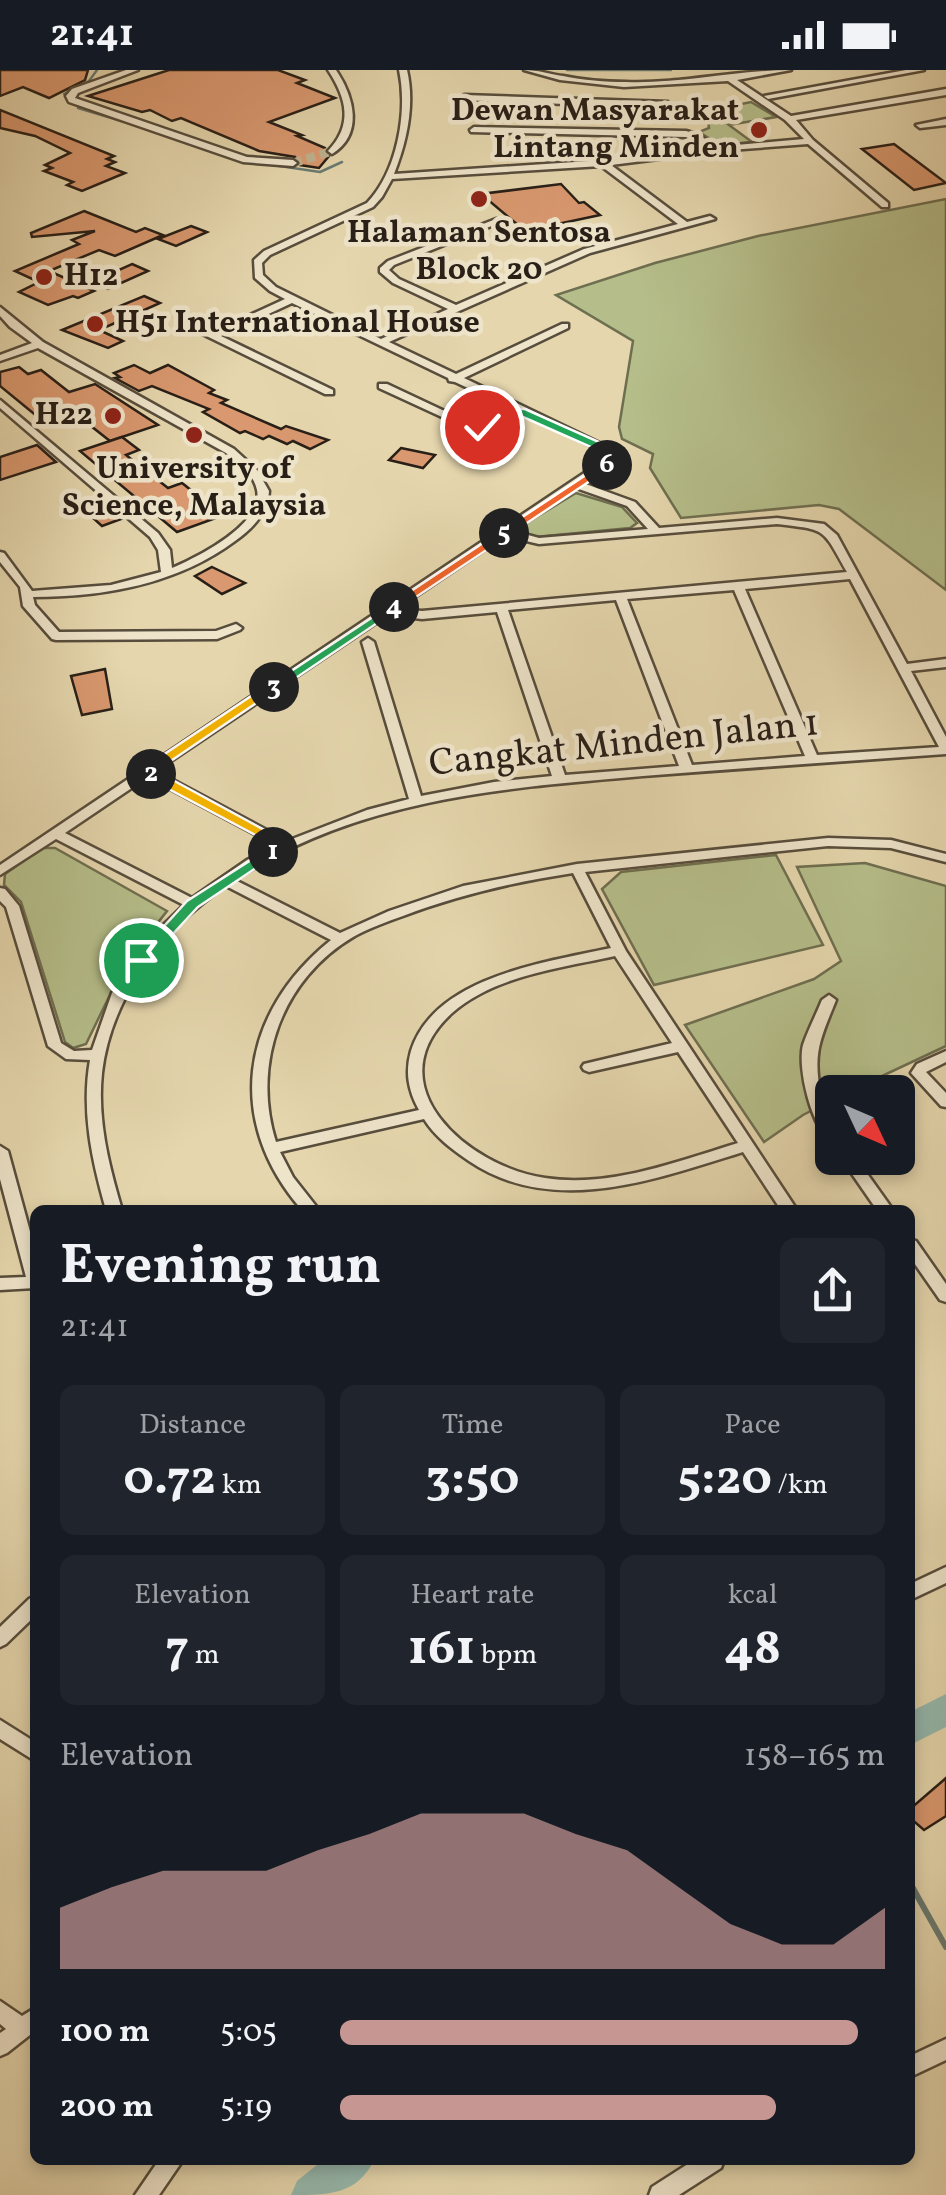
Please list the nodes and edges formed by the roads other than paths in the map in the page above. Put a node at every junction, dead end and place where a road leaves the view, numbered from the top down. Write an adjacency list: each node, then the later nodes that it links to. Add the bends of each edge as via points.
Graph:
1 (134, 70): 25 (street, via 70,96 246,160)
2 (332, 70): 23 (street, via 350,108 344,138)
3 (403, 70): 26 (street, via 408,90)
4 (528, 70): 9 (street, via 578,83)
5 (788, 70): 7 (street)
6 (920, 70): 10 (street)
7 (754, 72): 8 (street)
8 (730, 79): 9 (street); 16 (street)
9 (668, 84): 14 (street)
10 (819, 85): 12 (street); 15 (street)
11 (946, 92): 15 (street)
12 (768, 96)
13 (464, 98): 14 (street)
14 (668, 105): 20 (street)
15 (858, 105): 16 (street)
16 (792, 121): 21 (street)
17 (946, 122): 18 (street)
18 (920, 125)
19 (474, 130): 20 (street)
20 (667, 133): 22 (street, via 693,135)
21 (810, 141): 22 (street); 27 (street)
22 (712, 150): 24 (street)
23 (332, 152)
24 (601, 162): 26 (street); 30 (street)
25 (293, 163)
26 (389, 178): 31 (street, via 370,205 258,262 262,281)
27 (885, 205)
28 (710, 219): 30 (street)
29 (499, 222): 32 (street, via 383,270)
30 (685, 225): 32 (street, via 597,247)
31 (292, 298): 36 (street); 37 (street)
32 (456, 309): 37 (street)
33 (0, 310): 38 (street)
34 (187, 324): 36 (street)
35 (565, 326): 40 (street)
36 (213, 336): 42 (street)
37 (381, 342): 40 (street)
38 (39, 344): 39 (street); 49 (street, via 254,470 262,486 261,513 214,552)
39 (0, 358)
40 (453, 379): 44 (street)
41 (382, 386): 44 (street, via 468,426 493,426)
42 (329, 392)
43 (0, 403): 49 (street, via 154,535)
44 (521, 411): 45 (street, via 610,452 609,463)
45 (576, 485): 46 (street, via 630,504); 47 (street)
46 (656, 531): 47 (street, via 539,541); 50 (street, via 812,523 831,535)
47 (505, 532): 55 (street)
48 (0, 555): 52 (street)
49 (167, 574): 52 (street, via 83,592)
50 (854, 575): 51 (street); 59 (street)
51 (738, 586): 53 (street); 61 (street)
52 (28, 594): 56 (street, via 46,629 60,637 217,635)
53 (621, 598): 54 (street); 62 (street)
54 (502, 609): 55 (street, via 422,616); 64 (street)
55 (387, 611): 63 (street)
56 (236, 628)
57 (368, 642): 65 (street)
58 (946, 663): 59 (street)
59 (904, 668): 60 (street)
60 (946, 750): 61 (street, Cangkat Minden Jalan 1)
61 (812, 758): 62 (street, Cangkat Minden Jalan 1)
62 (687, 769): 64 (street, Cangkat Minden Jalan 1)
63 (146, 771): 66 (street); 67 (street)
64 (560, 780): 65 (street, Cangkat Minden Jalan 1)
65 (416, 802): 67 (street, Cangkat Minden Jalan 1)
66 (54, 833): 70 (street); 73 (street)
67 (285, 845): 71 (street, Cangkat Minden Jalan 1)
68 (946, 858): 69 (street, via 874,842 821,843)
69 (578, 868): 74 (street, via 449,894); 75 (street)
70 (0, 871)
71 (224, 880): 73 (street, Cangkat Minden Jalan 1); 74 (street)
72 (0, 892): 78 (street, via 12,906 55,1046 71,1056)
73 (192, 904): 78 (street, Cangkat Minden Jalan 1, via 133,973)
74 (340, 940): 85 (street, via 297,983 266,1034 257,1096)
75 (619, 951): 77 (street); 83 (street, via 509,978 447,1010 416,1054)
76 (829, 1000): 81 (street, via 808,1049)
77 (682, 1046): 80 (street); 84 (street)
78 (98, 1055): 88 (street, Cangkat Minden Jalan 1, via 94,1117)
79 (946, 1056): 82 (street, via 918,1073)
80 (589, 1067)
81 (815, 1100)
82 (946, 1102)
83 (424, 1114): 84 (street, via 471,1156 543,1184 622,1182); 85 (street)
84 (747, 1146): 90 (street)
85 (269, 1149): 89 (street)
86 (0, 1151): 93 (street)
87 (860, 1175): 91 (street)
88 (112, 1205)
89 (308, 1205)
90 (786, 1205)
91 (881, 1205)
92 (915, 1252): 96 (street)
93 (30, 1262)
94 (30, 1281): 95 (street)
95 (0, 1284)
96 (946, 1296)
97 (946, 1574): 98 (street)
98 (915, 1590)
99 (30, 1609): 100 (street)
100 (0, 1640)
101 (0, 1728): 102 (street)
102 (30, 1750)
103 (0, 2011): 104 (street)
104 (28, 2023): 105 (street)
105 (0, 2046)
106 (946, 2050): 107 (street)
107 (915, 2064)
108 (168, 2165): 110 (street)
109 (705, 2165): 111 (street)
110 (146, 2195)
111 (660, 2195)

